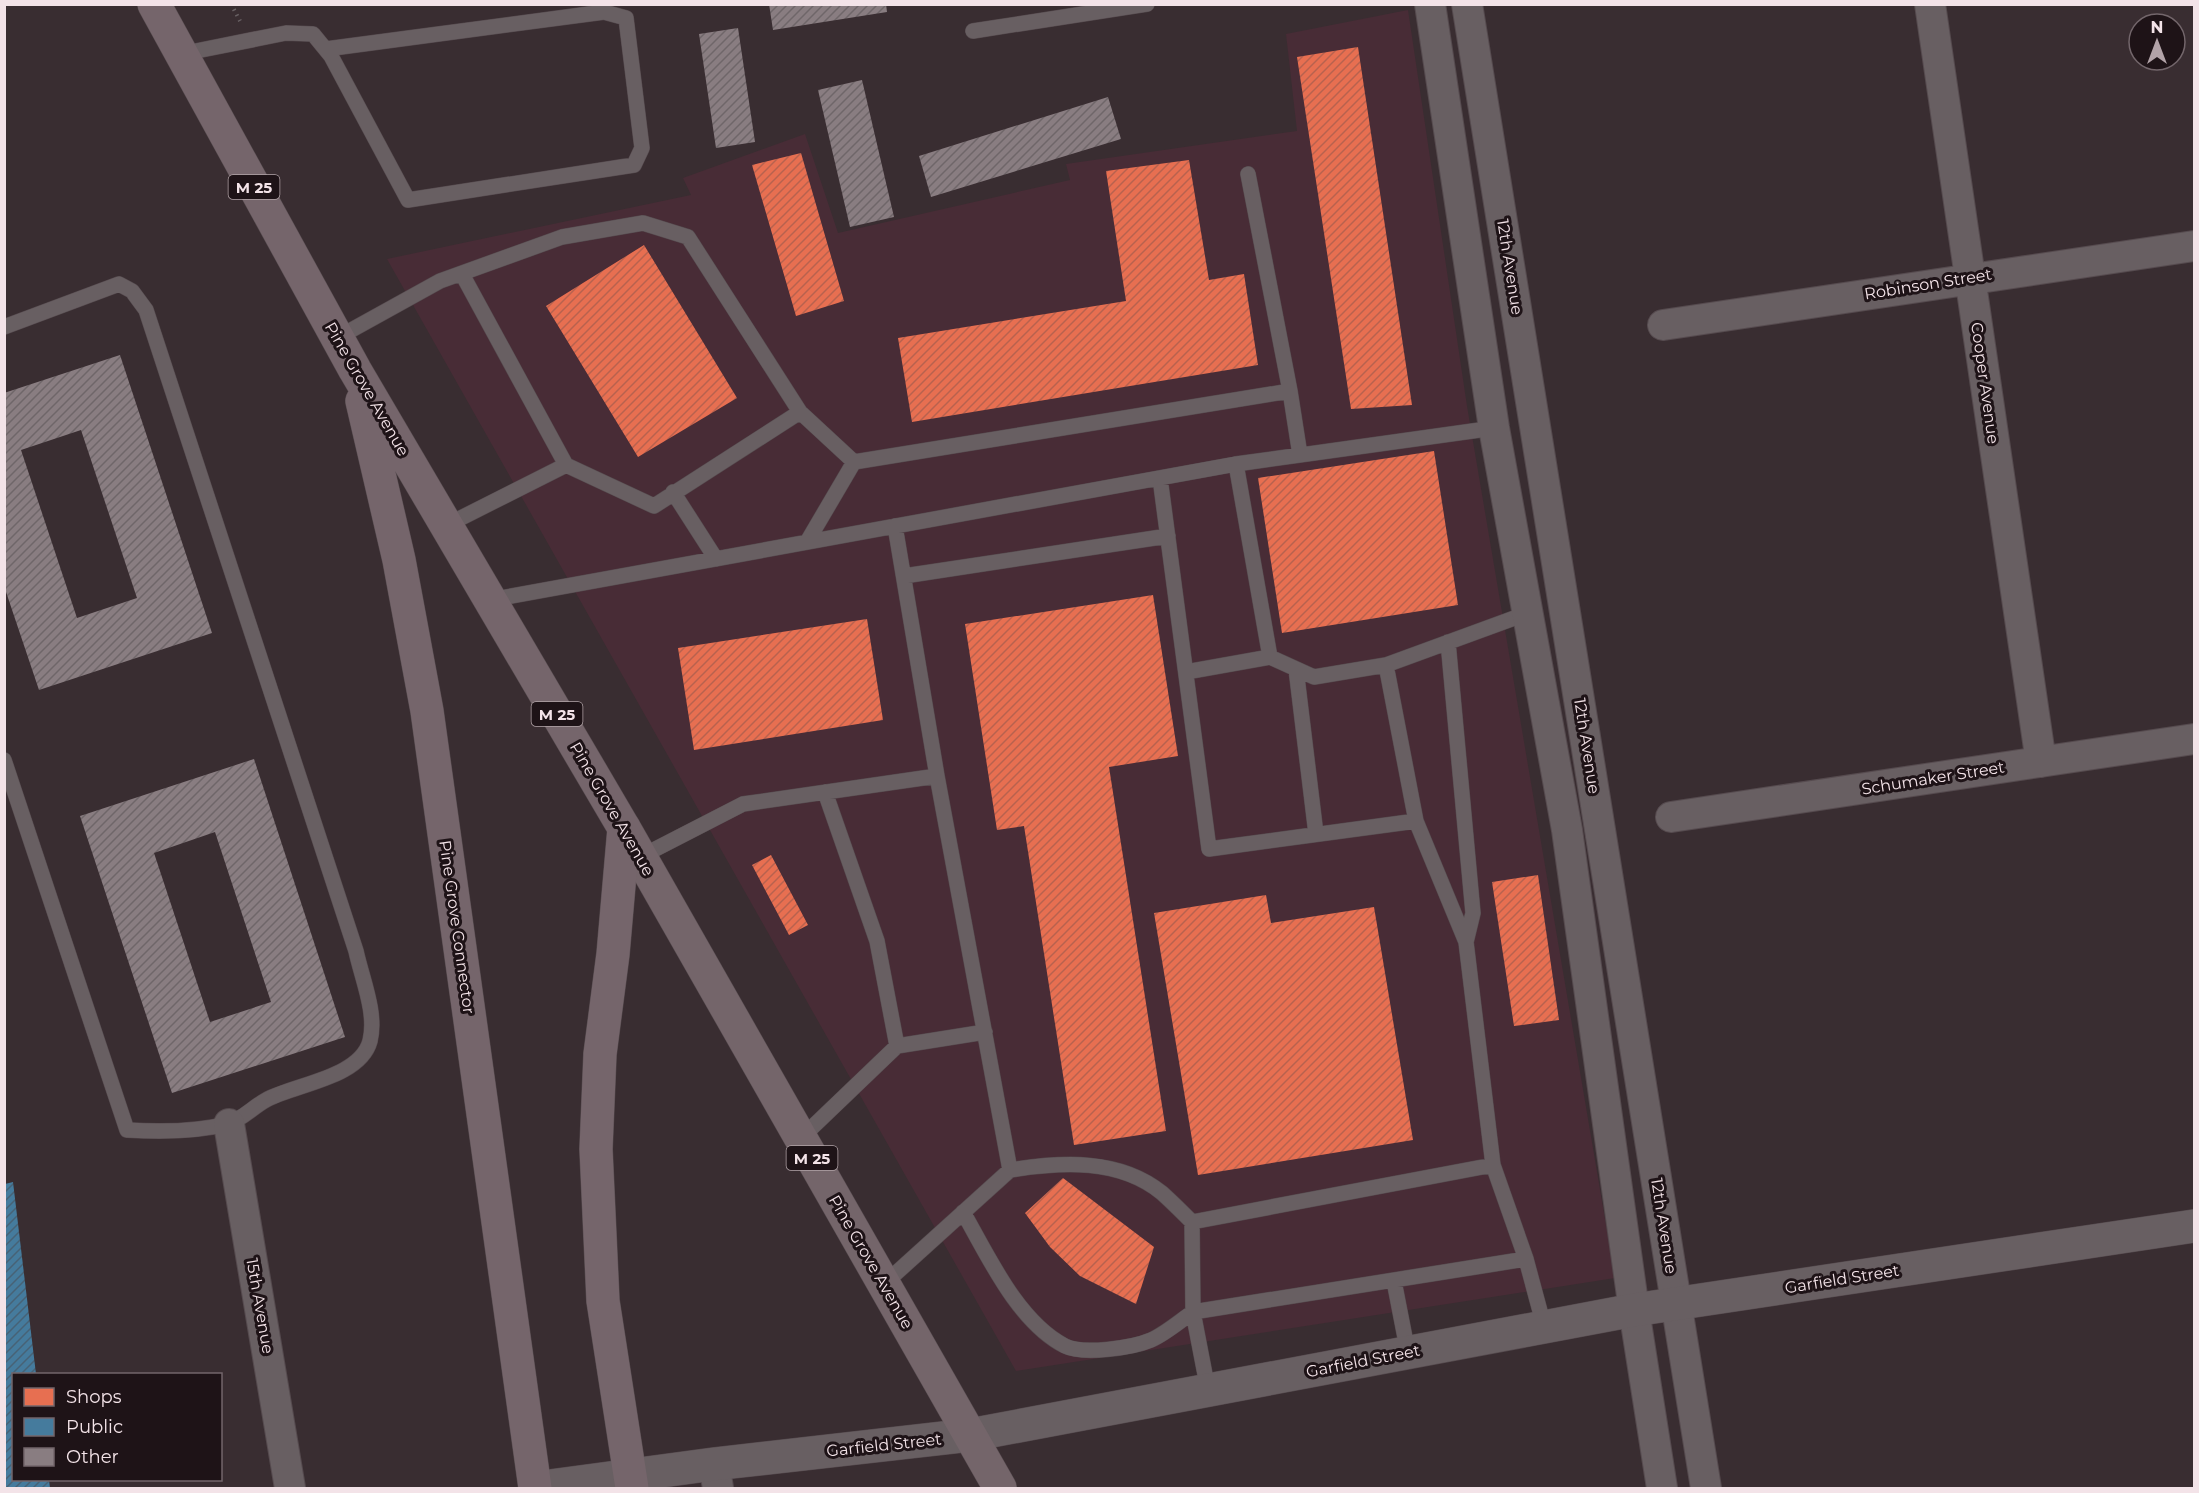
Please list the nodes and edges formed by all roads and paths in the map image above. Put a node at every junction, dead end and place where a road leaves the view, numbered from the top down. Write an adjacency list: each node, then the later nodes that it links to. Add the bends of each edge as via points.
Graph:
1 (154, 4): 8 (highway, Pine Grove Avenue / M 25)
2 (1147, 4): 6 (lane)
3 (1430, 4): 19 (street, 12th Avenue)
4 (1467, 4): 62 (street, 12th Avenue)
5 (1930, 4): 12 (street, Cooper Avenue)
6 (973, 32)
7 (326, 49): 7 (lane, via 604,12 626,18 642,148 634,165 408,200); 8 (lane, via 313,34 286,33)
8 (181, 54): 15 (highway, Pine Grove Avenue / M 25)
9 (1248, 174): 17 (lane)
10 (2194, 246): 12 (street, Robinson Street)
11 (462, 273): 15 (lane, via 440,281); 18 (lane, via 562,237 643,223 688,237); 23 (lane)
12 (1969, 278): 13 (street, Robinson Street); 41 (street, Cooper Avenue)
13 (1663, 325)
14 (4, 327): 52 (lane, via 119,284 132,291 146,310 353,942 372,1022 369,1043 358,1060 343,1071 267,1100)
15 (337, 338): 16 (highway, Pine Grove Avenue / M 25)
16 (355, 370): 26 (highway, Pine Grove Avenue / M 25); 73 (highway, Pine Grove Connector, via 399,560 427,711)
17 (1290, 391): 20 (lane); 21 (lane)
18 (800, 412): 21 (lane); 25 (lane)
19 (1494, 428): 20 (lane); 33 (street, 12th Avenue)
20 (1300, 455): 22 (lane)
21 (854, 462): 29 (lane)
22 (1236, 464): 24 (lane); 35 (lane)
23 (566, 465): 25 (lane, via 654,506); 26 (lane)
24 (1160, 478): 27 (lane); 28 (lane)
25 (673, 492): 30 (lane)
26 (447, 525): 32 (highway, Pine Grove Avenue / M 25)
27 (895, 526): 29 (lane); 31 (lane)
28 (1168, 536): 31 (lane); 38 (lane)
29 (807, 542): 30 (lane)
30 (716, 559): 32 (lane)
31 (904, 576): 42 (lane)
32 (490, 600): 46 (highway, Pine Grove Avenue / M 25)
33 (1528, 614): 34 (lane); 63 (street, 12th Avenue, via 1567,830)
34 (1448, 642): 36 (lane); 49 (lane, via 1473,913)
35 (1270, 657): 37 (lane); 38 (lane)
36 (1386, 665): 37 (lane, via 1314,677); 45 (lane)
37 (1296, 669): 47 (lane)
38 (1186, 672): 47 (lane, via 1209,849)
39 (2194, 739): 41 (street, Schumaker Street)
40 (4, 760): 52 (lane, via 127,1130 159,1132)
41 (2041, 762): 44 (street, Schumaker Street)
42 (937, 776): 43 (lane); 50 (lane)
43 (825, 792): 48 (lane, via 743,804); 51 (lane, via 877,941)
44 (1671, 817)
45 (1416, 821): 47 (lane); 49 (lane)
46 (624, 828): 48 (main road, Pine Grove Avenue / M 25); 70 (highway, via 600,1054 596,1149 603,1301)
47 (1316, 834)
48 (640, 856): 53 (main road, Pine Grove Avenue / M 25)
49 (1466, 942): 54 (lane)
50 (985, 1032): 51 (lane); 55 (lane)
51 (897, 1046): 53 (lane)
52 (229, 1124): 71 (street, 15th Avenue)
53 (801, 1138): 61 (main road, Pine Grove Avenue / M 25)
54 (1493, 1165): 57 (lane); 59 (lane)
55 (1010, 1170): 56 (lane); 57 (lane, via 1083,1164 1129,1173 1161,1192)
56 (963, 1212): 61 (lane); 64 (lane, via 1003,1281 1039,1329 1067,1347 1112,1350 1152,1340)
57 (1192, 1222): 64 (lane)
58 (2194, 1226): 62 (street, Garfield Street)
59 (1526, 1259): 60 (lane); 65 (lane)
60 (1394, 1281): 64 (lane); 66 (lane)
61 (884, 1284): 68 (main road, Pine Grove Avenue / M 25)
62 (1676, 1304): 63 (street, Garfield Street); 76 (street, 12th Avenue)
63 (1634, 1310): 65 (street, Garfield Street); 75 (street, 12th Avenue)
64 (1193, 1312): 67 (lane)
65 (1544, 1326): 66 (street, Garfield Street)
66 (1408, 1353): 67 (street, Garfield Street)
67 (1208, 1390): 68 (street, Garfield Street)
68 (970, 1435): 69 (street, Garfield Street); 74 (main road, Pine Grove Avenue / M 25)
69 (716, 1476): 70 (street, Garfield Street)
70 (631, 1482): 73 (street, Garfield Street)
71 (290, 1488)
72 (530, 1488): 73 (street, Garfield Street)
73 (535, 1488)
74 (1000, 1488)
75 (1662, 1488)
76 (1706, 1488)

